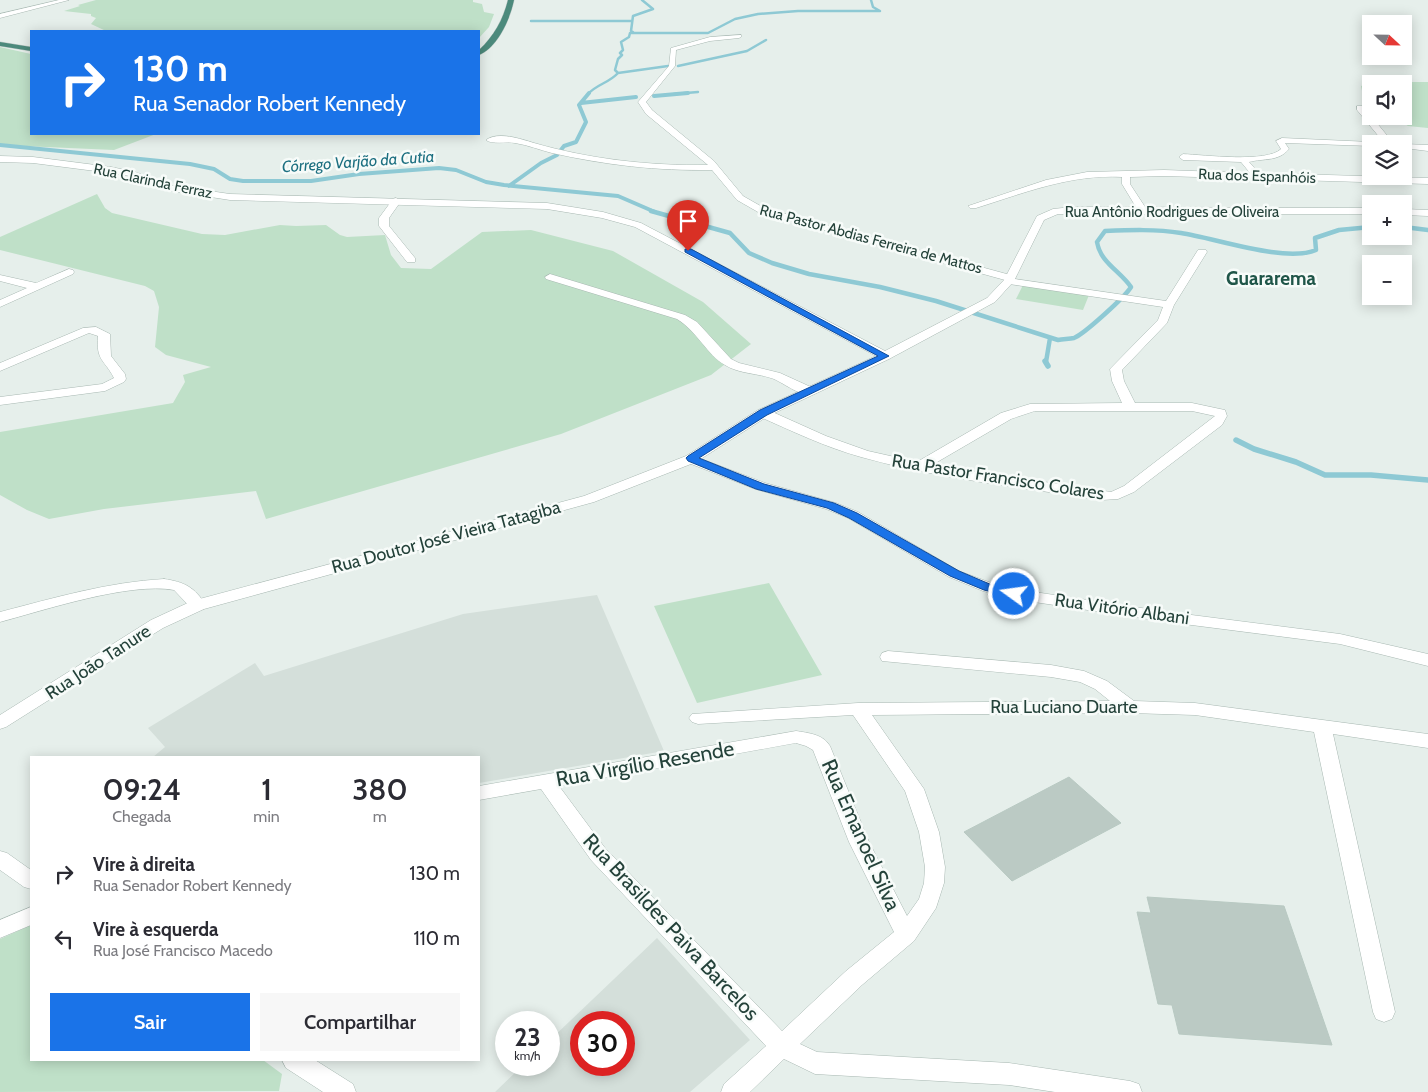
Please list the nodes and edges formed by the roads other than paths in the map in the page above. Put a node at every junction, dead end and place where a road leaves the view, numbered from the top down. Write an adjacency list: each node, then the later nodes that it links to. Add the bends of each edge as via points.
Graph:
1 (66, 0): 3 (street)
2 (510, 0): 7 (highway, via 509,12 497,34)
3 (0, 16)
4 (739, 36): 17 (street, Rua Pastor Abdias Ferreira de Mattos, via 673,49 672,66 642,102 648,112)
5 (0, 44): 6 (highway)
6 (30, 49)
7 (480, 52)
8 (1360, 108): 9 (street)
9 (1382, 135)
10 (490, 140): 17 (street, via 506,138 559,152 658,166)
11 (1362, 144): 16 (street, via 1282,140 1285,149 1278,155)
12 (1412, 147): 13 (street)
13 (1428, 148)
14 (1183, 157): 16 (street)
15 (0, 159): 21 (street, Rua Clarinda Ferraz, via 111,170 166,187 230,197)
16 (1245, 160): 19 (street)
17 (714, 167): 32 (street, Rua Pastor Abdias Ferreira de Mattos, via 740,198 761,210)
18 (1126, 175): 19 (street, Rua dos Espanhóis); 22 (street, Rua dos Espanhóis, via 1072,178); 23 (street, via 1126,184)
19 (1256, 176): 20 (street, Rua dos Espanhóis)
20 (1428, 181)
21 (396, 201): 28 (street, via 384,218 384,226); 36 (street, Rua Clarinda Ferraz, via 547,206 623,220 673,243)
22 (973, 206)
23 (1142, 210): 24 (street, Rua Antônio Rodrigues de Oliveira); 32 (street, Rua Antônio Rodrigues de Oliveira, via 1056,212 1040,218)
24 (1362, 211)
25 (1412, 213): 26 (street)
26 (1428, 214)
27 (1202, 252): 35 (street)
28 (411, 260)
29 (69, 272): 33 (street)
30 (550, 277): 38 (street, via 681,317 693,324 726,362 776,376)
31 (0, 278): 33 (street)
32 (1009, 279): 35 (street, Rua Pastor Abdias Ferreira de Mattos); 36 (street, Rua Antônio Rodrigues de Oliveira, via 991,300)
33 (37, 287): 34 (street)
34 (0, 304)
35 (1170, 305): 40 (street, via 1163,321 1116,369)
36 (885, 356): 38 (street, Rua Doutor José Vieira Tatagiba)
37 (0, 367): 39 (street, via 87,330 96,330 104,334 102,352 120,380 105,387)
38 (809, 391): 41 (street, Rua Doutor José Vieira Tatagiba)
39 (0, 401)
40 (1130, 407): 43 (street, via 1055,406 1022,410); 43 (street, Rua Pastor Francisco Colares, via 1208,409 1222,416 1129,489 1113,496 1082,494)
41 (763, 412): 42 (street, Rua Doutor José Vieira Tatagiba); 43 (street, Rua Pastor Francisco Colares, via 840,446)
42 (691, 458): 44 (street, Rua Doutor José Vieira Tatagiba, via 590,498); 47 (street, Rua Vitório Albani, via 760,486 853,515 954,574 988,588 1340,639)
43 (919, 467)
44 (198, 605): 45 (street, via 178,586 151,584 116,589); 51 (street, Rua João Tanure, via 157,624)
45 (0, 617)
46 (888, 657): 48 (street, via 1051,671 1084,677 1101,685)
47 (1428, 660)
48 (1130, 707): 49 (street, Rua Luciano Duarte); 52 (street, Rua Luciano Duarte, via 1195,709)
49 (858, 709): 50 (street, Rua Luciano Duarte); 61 (street, via 914,789 930,832 934,883 929,902)
50 (698, 718)
51 (0, 723)
52 (1322, 727): 54 (street, Rua Luciano Duarte); 62 (street)
53 (811, 740): 55 (street, Rua Virgílio Resende, via 796,738); 61 (street, Rua Emanoel Silva, via 821,746 859,842)
54 (1428, 741)
55 (546, 782): 56 (street, Rua Virgílio Resende); 63 (street, Rua Brasildes Paiva Barcelos, via 598,854)
56 (480, 793)
57 (0, 858): 58 (street)
58 (30, 880)
59 (30, 916): 60 (street)
60 (0, 929)
61 (906, 935): 63 (street, via 854,978)
62 (1384, 1012)
63 (782, 1046): 66 (street); 67 (street, Rua Brasildes Paiva Barcelos, via 815,1064 1009,1074)
64 (295, 1061): 65 (street)
65 (332, 1090)
66 (732, 1092)
67 (1130, 1092)

